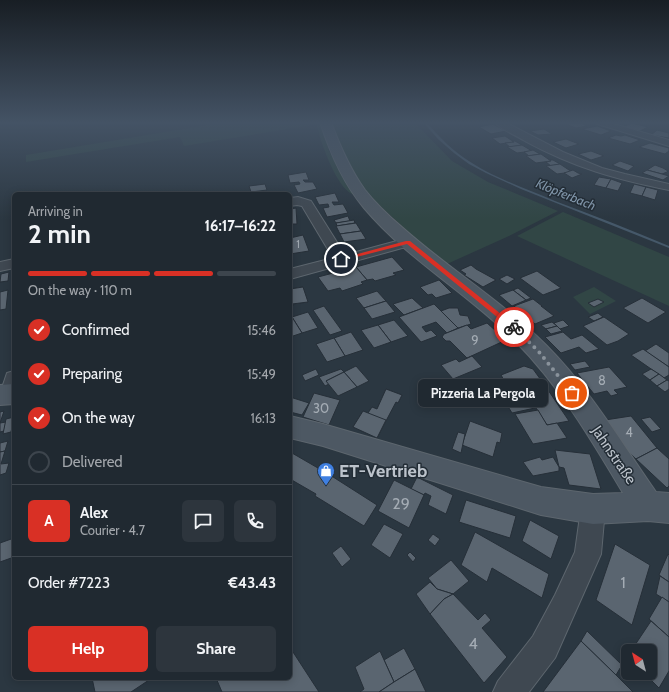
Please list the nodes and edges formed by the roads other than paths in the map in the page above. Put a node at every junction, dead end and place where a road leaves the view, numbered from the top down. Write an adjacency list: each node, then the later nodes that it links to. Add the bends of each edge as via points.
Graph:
1 (337, 154): 5 (street, Jahnstraße, via 368,203)
2 (560, 154): 3 (street, via 596,170)
3 (669, 187)
4 (292, 202): 6 (street, via 302,202 309,206)
5 (408, 242): 6 (street); 11 (street, Jahnstraße, via 518,330 539,352)
6 (341, 259): 9 (street)
7 (12, 264): 8 (street)
8 (0, 267)
9 (292, 273)
10 (292, 428): 12 (street, via 542,501)
11 (659, 507): 12 (street)
12 (593, 509): 13 (street, via 588,554 565,605 544,647)
13 (509, 692)

